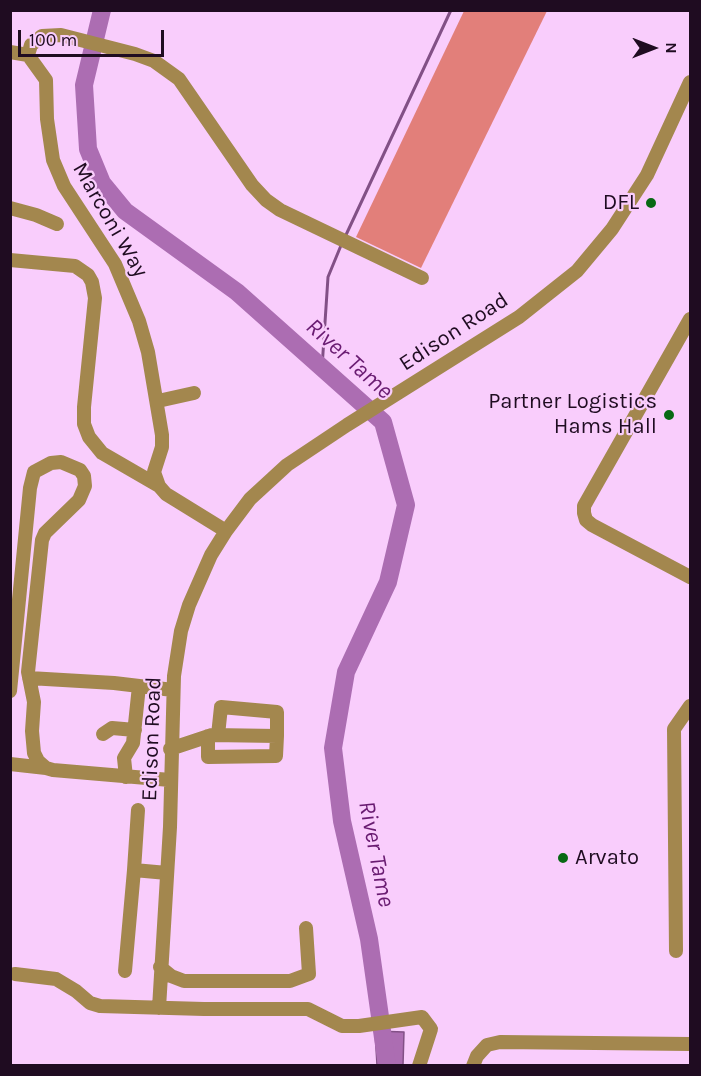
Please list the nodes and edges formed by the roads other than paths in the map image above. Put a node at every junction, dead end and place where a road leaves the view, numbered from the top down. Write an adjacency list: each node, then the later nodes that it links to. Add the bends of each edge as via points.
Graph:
1 (10, 52): 2 (street)
2 (28, 55): 7 (street, via 31,45 42,36 61,35 154,61 180,80 266,200); 10 (street, Marconi Way, via 46,80 53,160 64,186 115,264 128,292 148,352)
3 (690, 82): 12 (street, Edison Road, via 647,175 612,229 577,270 519,316 287,465 250,499)
4 (10, 208): 5 (street)
5 (57, 224)
6 (10, 260): 11 (street, via 75,266 87,274 95,298 84,424 102,453)
7 (422, 278)
8 (690, 320): 13 (street, via 584,513 592,525)
9 (194, 393): 10 (street)
10 (158, 401): 11 (street, Marconi Way, via 162,447 154,472)
11 (159, 486): 12 (street)
12 (226, 531): 16 (street, Edison Road, via 189,605)
13 (690, 577)
14 (29, 678): 15 (street); 17 (street, via 42,540 79,500 85,486 80,470 61,462 34,472 30,488); 25 (street, via 34,702 33,746 38,761)
15 (139, 686): 16 (street); 19 (street)
16 (173, 690): 23 (street, Edison Road)
17 (10, 691)
18 (690, 706): 32 (street, via 674,729)
19 (135, 730): 20 (street, via 112,728); 26 (street, via 124,758)
20 (103, 734)
21 (213, 735): 22 (street); 22 (street, via 221,707 277,712); 22 (street, via 208,757 276,756); 23 (street)
22 (277, 736)
23 (170, 749): 27 (street, Edison Road)
24 (10, 764): 25 (street)
25 (46, 768): 26 (street)
26 (126, 777): 27 (street)
27 (170, 780): 30 (street, Edison Road)
28 (138, 810): 29 (street)
29 (134, 870): 30 (street); 34 (street)
30 (167, 873): 33 (street, Edison Road)
31 (306, 928): 33 (street, via 309,974 291,981 184,981)
32 (676, 951)
33 (159, 967): 36 (street, Edison Road)
34 (125, 971)
35 (15, 974): 36 (street, via 56,980 90,1003)
36 (159, 1008): 38 (street, via 308,1009 342,1026 422,1017 431,1029)
37 (690, 1044): 39 (street, via 500,1042 487,1045)
38 (419, 1065)
39 (473, 1065)

